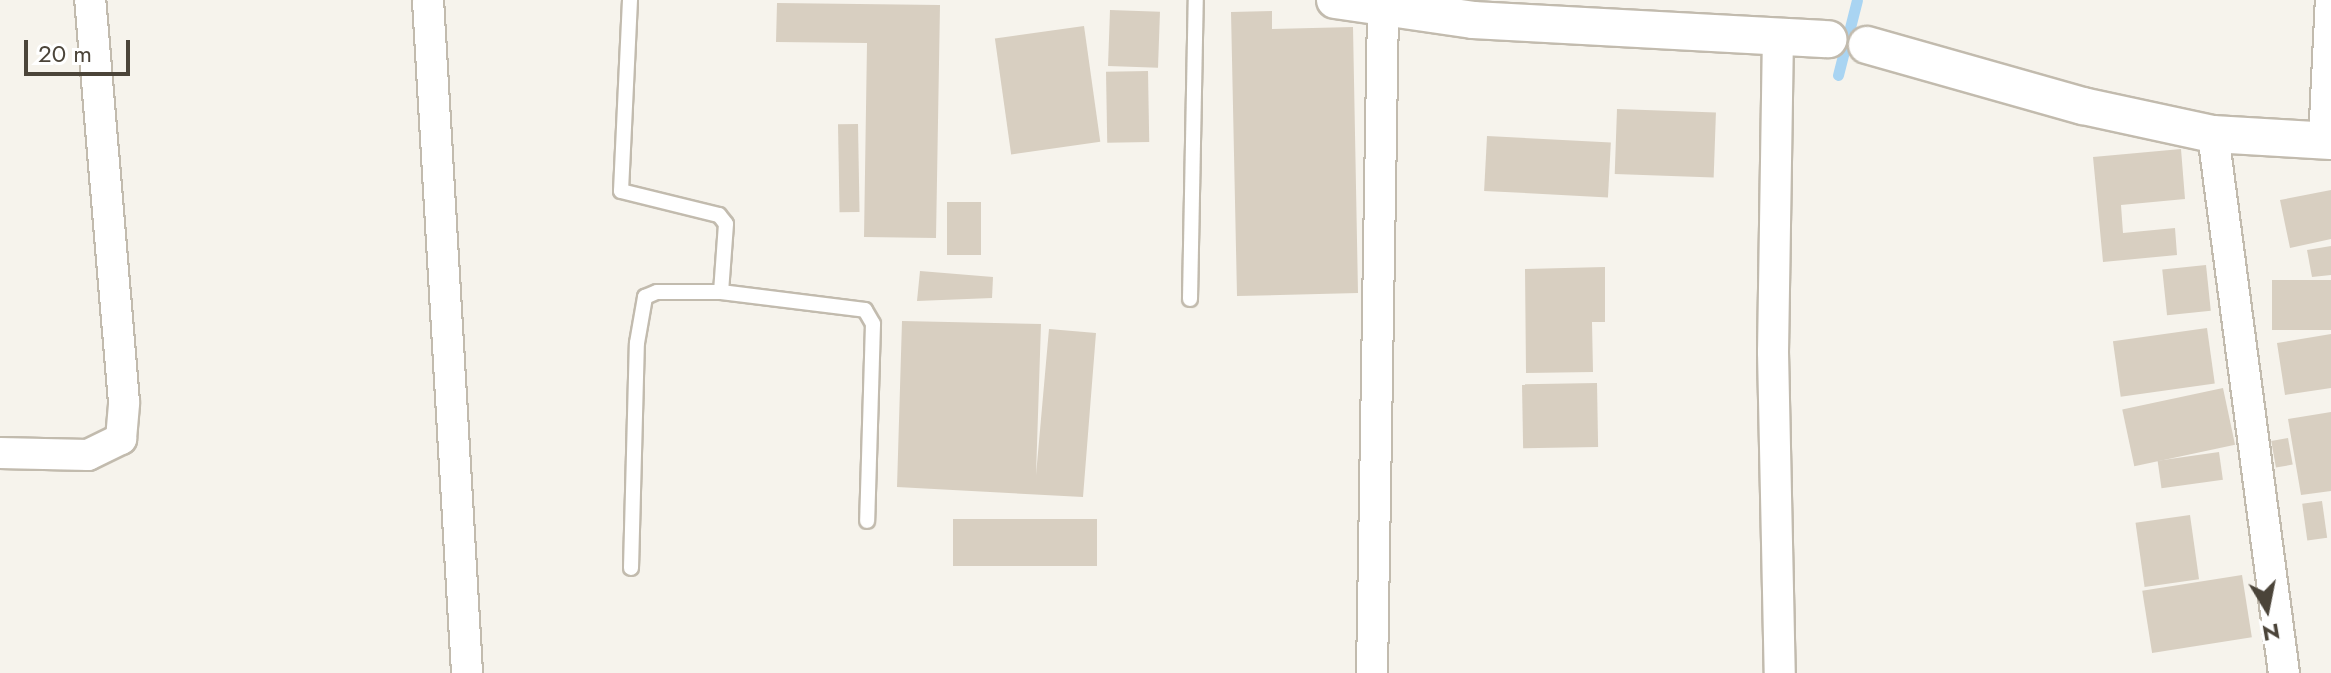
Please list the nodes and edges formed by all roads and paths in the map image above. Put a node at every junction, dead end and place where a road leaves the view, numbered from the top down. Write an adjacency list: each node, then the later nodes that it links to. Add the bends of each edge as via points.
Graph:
1 (90, 0): 16 (street, via 124,402 121,439 88,455)
2 (428, 0): 19 (street)
3 (630, 0): 14 (lane, via 621,191 719,215 726,224)
4 (1196, 0): 15 (lane)
5 (1335, 0): 7 (street)
6 (2331, 0): 13 (street)
7 (1383, 7): 8 (street); 20 (street)
8 (1458, 9): 9 (street)
9 (1778, 34): 10 (street); 21 (street, via 1773,352)
10 (1828, 39): 11 (street)
11 (1867, 45): 12 (street, via 2083,106)
12 (2213, 134): 13 (street); 22 (street)
13 (2327, 141)
14 (721, 292): 17 (lane, via 865,310 873,324); 18 (lane, via 645,297 637,343)
15 (1190, 299)
16 (0, 453)
17 (867, 521)
18 (631, 568)
19 (467, 673)
20 (1372, 673)
21 (1780, 673)
22 (2284, 673)

